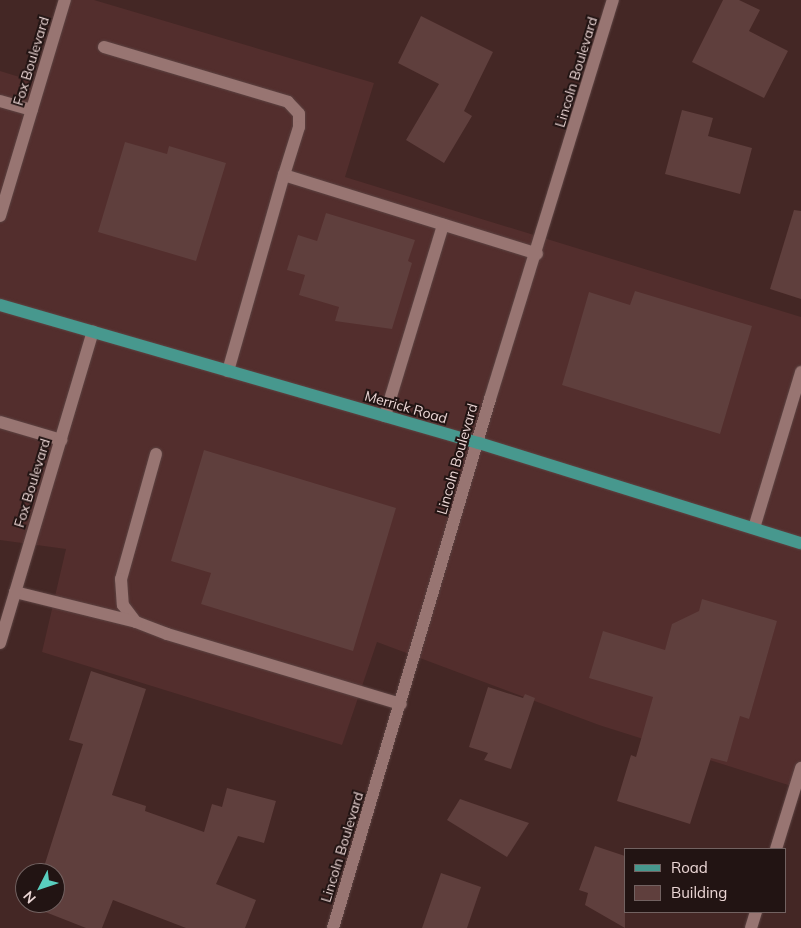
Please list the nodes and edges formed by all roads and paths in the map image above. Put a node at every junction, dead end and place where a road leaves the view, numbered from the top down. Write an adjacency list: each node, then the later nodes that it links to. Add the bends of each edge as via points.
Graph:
1 (65, 0): 5 (street, Fox Boulevard)
2 (613, 0): 9 (street, Lincoln Boulevard)
3 (104, 47): 6 (street, via 288,102 299,114 299,126)
4 (0, 101): 5 (street)
5 (32, 110): 7 (street, Fox Boulevard)
6 (284, 175): 8 (street); 12 (street)
7 (0, 216)
8 (444, 225): 9 (street); 14 (street)
9 (537, 254): 17 (street, Lincoln Boulevard, via 490,399)
10 (0, 305): 11 (main road, Merrick Road)
11 (93, 332): 12 (main road, Merrick Road); 16 (street, Fox Boulevard)
12 (228, 371): 14 (main road, Merrick Road)
13 (801, 372): 19 (street)
14 (385, 416): 17 (main road, Merrick Road)
15 (0, 422): 16 (street)
16 (61, 440): 21 (street, Fox Boulevard)
17 (479, 444): 19 (main road, Merrick Road); 24 (street, Lincoln Boulevard)
18 (156, 454): 22 (street, via 121,579 123,604)
19 (754, 528): 20 (main road, Merrick Road)
20 (801, 543)
21 (15, 592): 22 (street); 23 (street, Fox Boulevard)
22 (136, 622): 24 (street)
23 (0, 643)
24 (401, 704): 28 (street, Lincoln Boulevard)
25 (801, 768): 26 (street)
26 (776, 848)
27 (756, 913): 29 (street)
28 (333, 928)
29 (751, 928)

